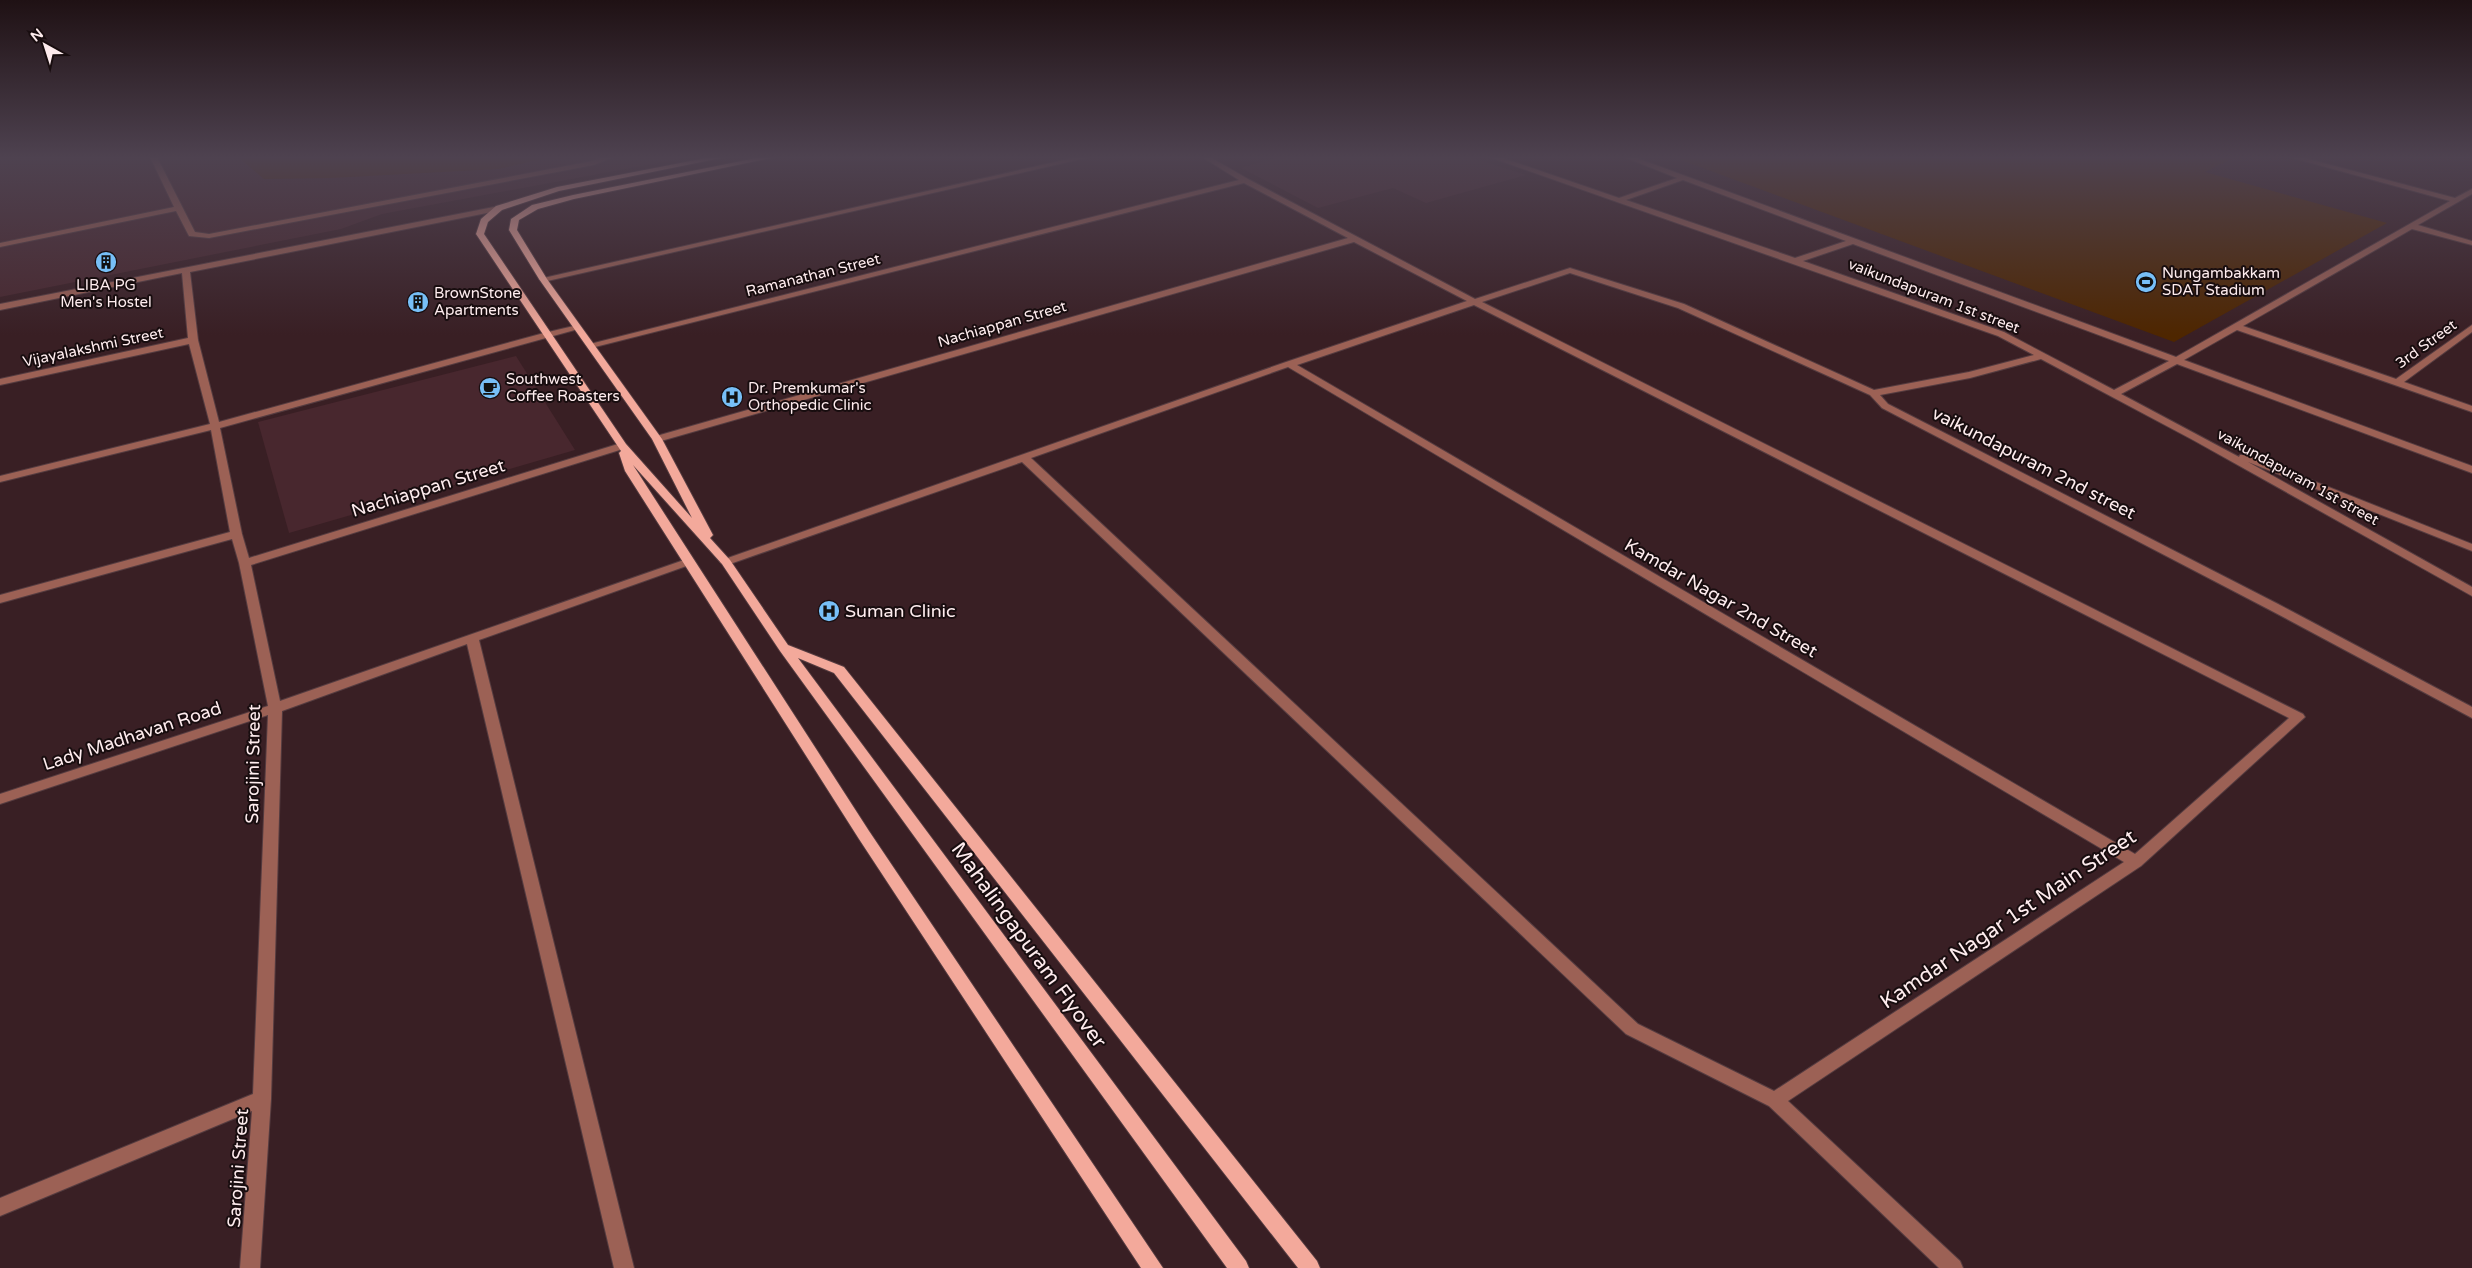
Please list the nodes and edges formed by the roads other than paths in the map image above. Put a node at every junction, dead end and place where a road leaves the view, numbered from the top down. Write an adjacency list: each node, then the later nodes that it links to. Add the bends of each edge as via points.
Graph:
1 (139, 216): 17 (street)
2 (183, 216): 3 (street, via 192,234 209,236)
3 (314, 216)
4 (458, 216): 19 (street)
5 (490, 216): 26 (main road, via 484,221 480,234)
6 (519, 216): 20 (main road, via 515,219 513,230)
7 (823, 216): 20 (street)
8 (1105, 216): 28 (street, Ramanathan Street)
9 (1312, 216): 14 (street)
10 (1666, 216): 18 (street, vaikundapuram 1st street)
11 (1786, 216): 15 (street)
12 (2428, 216): 13 (street)
13 (2411, 226): 16 (street); 23 (street)
14 (1355, 239): 21 (street); 38 (street, Nachiappan Street)
15 (1853, 241): 18 (street); 30 (street)
16 (2472, 243)
17 (0, 245)
18 (1795, 261): 29 (street, vaikundapuram 1st street, via 2001,334)
19 (186, 270): 22 (street); 27 (street, Sarojini Street)
20 (543, 279): 24 (main road)
21 (1473, 301): 31 (street); 34 (street, vaikundapuram 2nd street, via 1570,270 1681,306); 57 (street, Kamdar Nagar 1st Main Street, via 2298,717)
22 (0, 307)
23 (2235, 326): 30 (street); 33 (street)
24 (578, 328): 26 (street); 28 (main road)
25 (2472, 328): 33 (street, 3rd Street)
26 (547, 335): 37 (street); 40 (main road)
27 (193, 340): 32 (street, Vijayalakshmi Street); 37 (street, Sarojini Street)
28 (590, 345): 38 (main road)
29 (2042, 356): 34 (street, via 1970,375); 35 (street, vaikundapuram 1st street)
30 (2176, 361): 35 (street); 42 (street)
31 (1289, 364): 41 (street); 57 (street, Kamdar Nagar 2nd Street)
32 (0, 382)
33 (2397, 383): 36 (street)
34 (1873, 393): 55 (street, vaikundapuram 2nd street, via 1885,406)
35 (2113, 394): 39 (street, vaikundapuram 1st street)
36 (2472, 409)
37 (215, 426): 43 (street); 44 (street, Sarojini Street)
38 (657, 438): 46 (main road)
39 (2197, 438): 45 (street); 50 (street, vaikundapuram 1st street)
40 (622, 446): 46 (main road); 47 (main road, via 630,470); 49 (street, Nachiappan Street)
41 (1023, 458): 48 (street); 59 (street, via 1632,1029)
42 (2472, 470)
43 (0, 479)
44 (236, 534): 49 (street, Sarojini Street); 51 (street)
45 (2472, 548)
46 (715, 551): 48 (main road, Mahalingapuram Flyover)
47 (688, 562): 52 (street, Lady Madhavan Road); 63 (main road, via 864,835)
48 (726, 562): 53 (main road, Mahalingapuram Flyover)
49 (245, 563): 54 (street, Sarojini Street)
50 (2472, 592)
51 (0, 599)
52 (472, 638): 54 (street, Lady Madhavan Road); 62 (street)
53 (784, 648): 64 (main road, Mahalingapuram Flyover); 65 (main road, via 839,670)
54 (275, 708): 56 (street, Lady Madhavan Road); 58 (street, Sarojini Street)
55 (2472, 713)
56 (0, 799)
57 (2136, 862): 59 (street, Kamdar Nagar 1st Main Street)
58 (262, 1099): 60 (street); 61 (street, Sarojini Street)
59 (1775, 1100): 66 (street)
60 (0, 1207)
61 (250, 1268)
62 (624, 1268)
63 (1153, 1268)
64 (1238, 1268)
65 (1310, 1268)
66 (1954, 1268)

